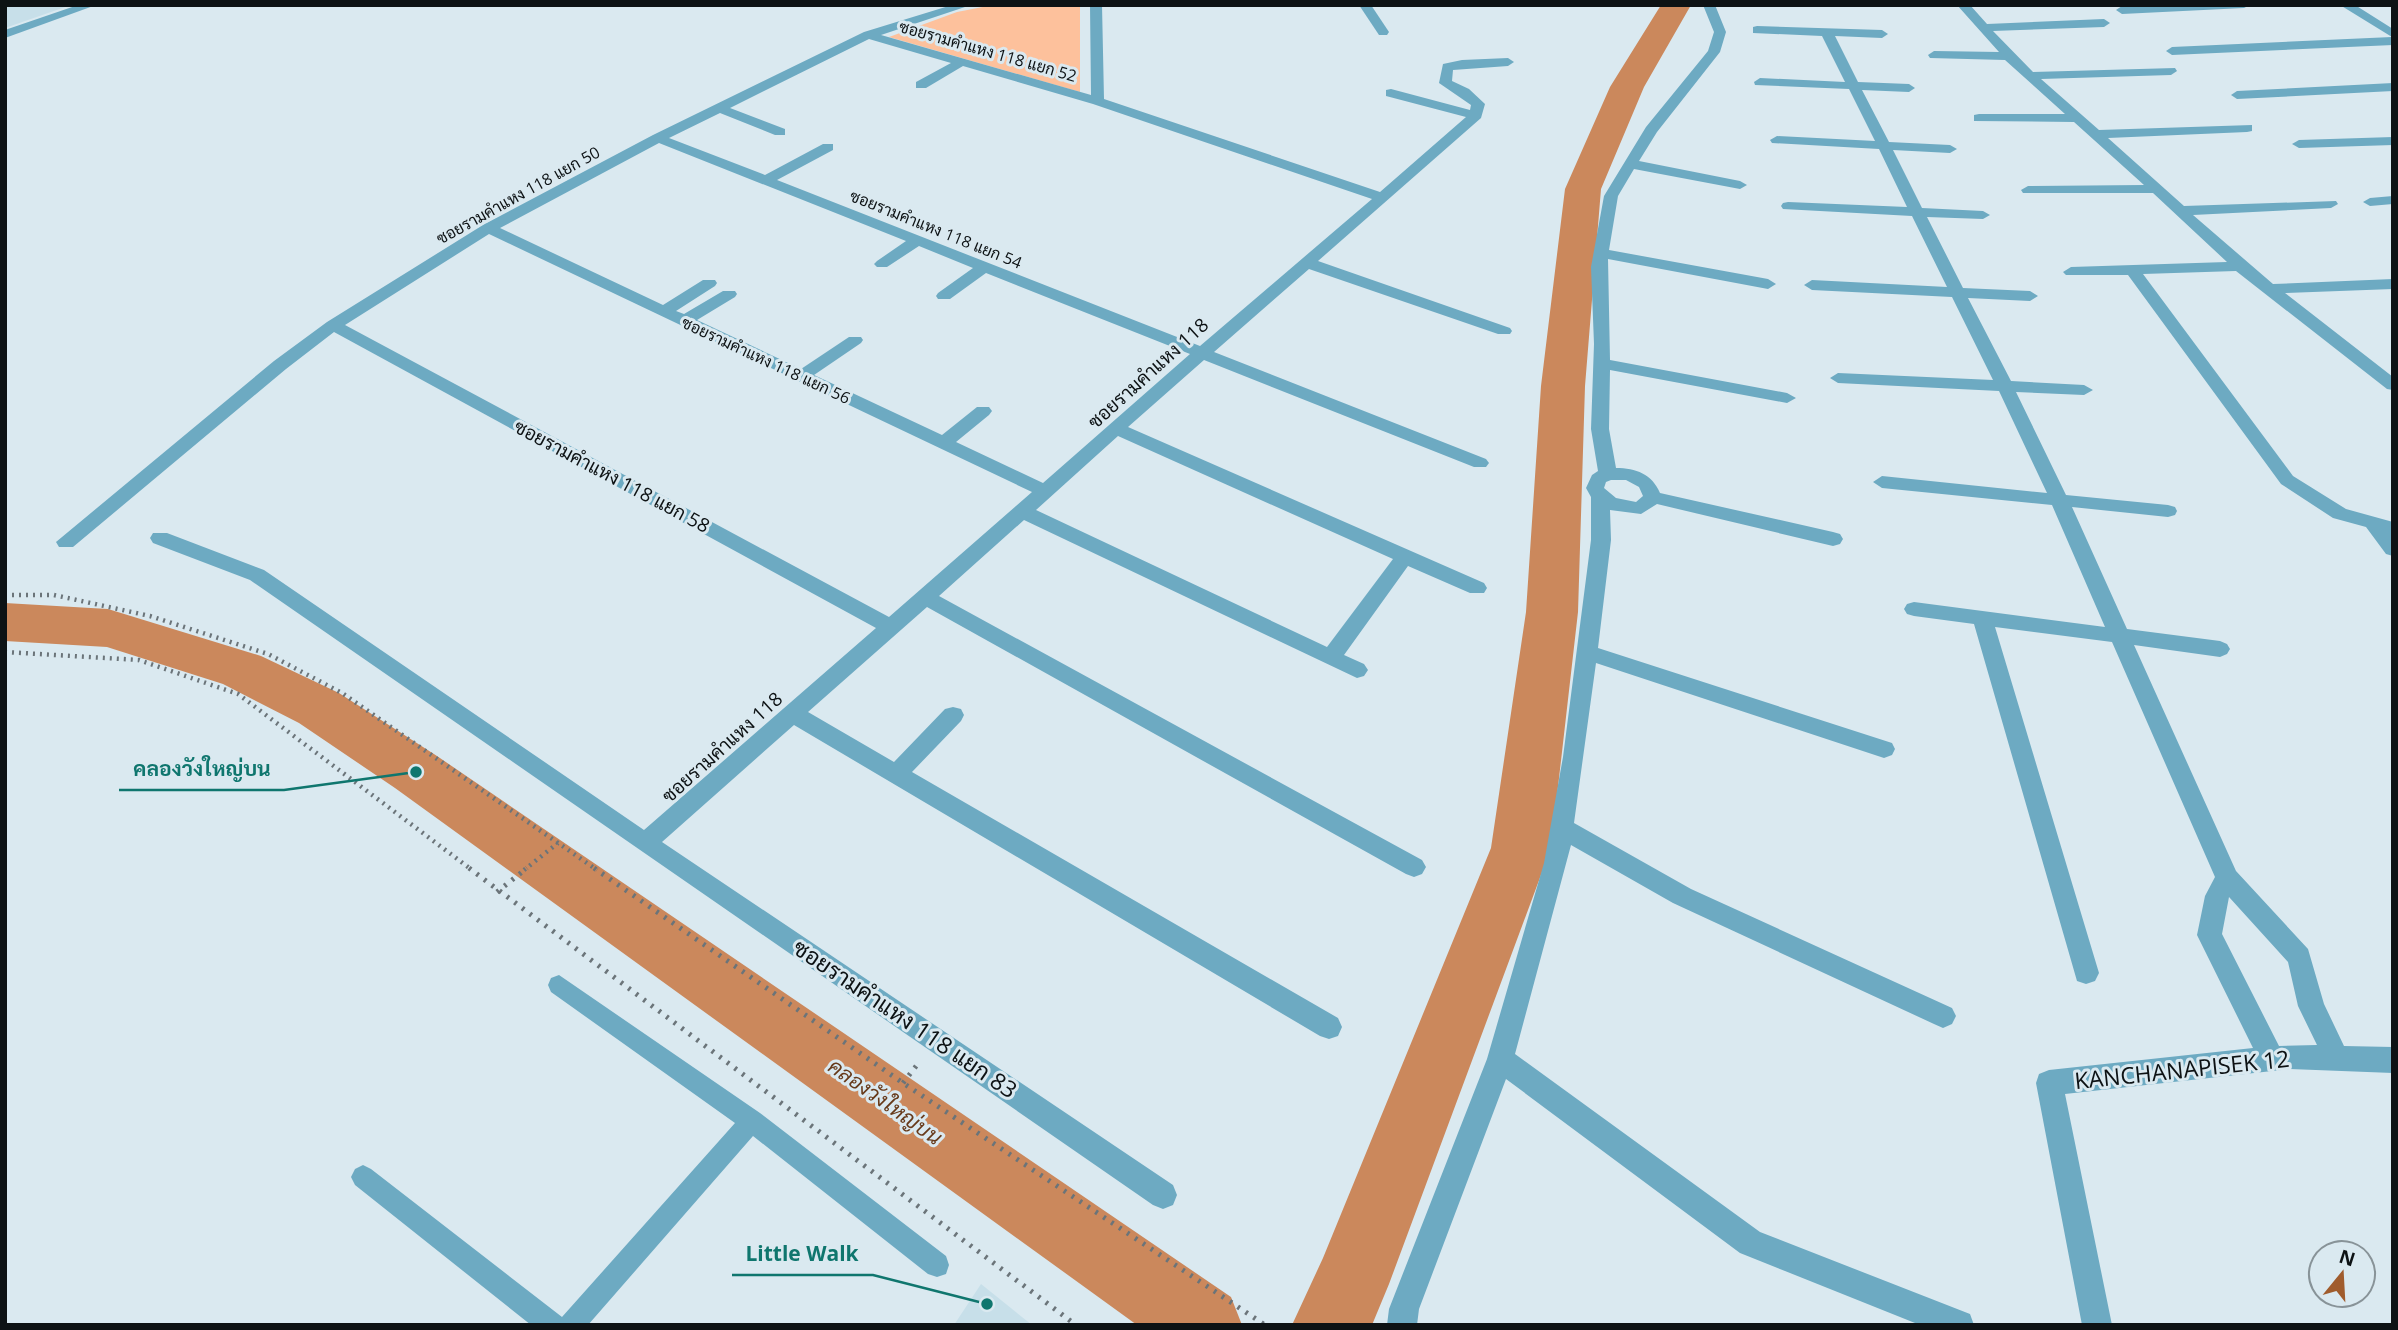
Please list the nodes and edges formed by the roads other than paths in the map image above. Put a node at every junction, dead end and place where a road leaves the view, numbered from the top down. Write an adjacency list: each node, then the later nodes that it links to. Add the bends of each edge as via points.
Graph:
1 (90, 5): 15 (street)
2 (965, 5): 18 (street, ซอยรามคำแหง 118 แยก 50)
3 (1096, 5): 34 (street)
4 (1365, 5): 13 (street)
5 (1709, 5): 49 (street, via 1718,23 1714,52 1651,130)
6 (1963, 5): 11 (street)
7 (2244, 5): 9 (street)
8 (2346, 5): 17 (street)
9 (2122, 10)
10 (2104, 23): 11 (street)
11 (1983, 27): 22 (street)
12 (1757, 30): 14 (street)
13 (1383, 32)
14 (1826, 33): 16 (street); 29 (street)
15 (5, 34)
16 (1882, 34)
17 (2393, 34)
18 (868, 35): 23 (street, ซอยรามคำแหง 118 แยก 52); 35 (street, ซอยรามคำแหง 118 แยก 50)
19 (2393, 41): 20 (street)
20 (2172, 51)
21 (1934, 55): 22 (street)
22 (2009, 57): 26 (street)
23 (961, 62): 28 (street); 34 (street, ซอยรามคำแหง 118 แยก 52)
24 (1508, 62): 36 (street, via 1447,67 1445,83 1478,104)
25 (2171, 71): 26 (street)
26 (2029, 76): 38 (street)
27 (1760, 82): 29 (street)
28 (921, 85)
29 (1853, 86): 31 (street); 46 (street)
30 (2393, 87): 33 (street)
31 (1909, 89)
32 (1391, 93): 36 (street)
33 (2237, 95)
34 (1098, 101): 54 (street)
35 (719, 108): 40 (street); 42 (street, ซอยรามคำแหง 118 แยก 50)
36 (1476, 115): 54 (street, ซอยรามคำแหง 118)
37 (1979, 118): 38 (street)
38 (2077, 118): 41 (street)
39 (2247, 128): 41 (street)
40 (780, 132)
41 (2096, 134): 52 (street)
42 (658, 138): 50 (street, ซอยรามคำแหง 118 แยก 54); 62 (street, ซอยรามคำแหง 118 แยก 50)
43 (1777, 140): 46 (street)
44 (2393, 141): 45 (street)
45 (2299, 144)
46 (1884, 146): 48 (street); 60 (street)
47 (828, 147): 50 (street)
48 (1951, 149)
49 (1631, 164): 51 (street); 64 (street, via 1611,197)
50 (765, 181): 63 (street, ซอยรามคำแหง 118 แยก 54)
51 (1740, 184)
52 (2158, 189): 53 (street); 59 (street)
53 (2028, 190)
54 (1382, 198): 65 (street, ซอยรามคำแหง 118)
55 (2393, 200): 56 (street)
56 (2370, 202)
57 (2331, 204): 59 (street)
58 (1788, 206): 60 (street)
59 (2181, 211): 67 (street)
60 (1917, 212): 61 (street); 76 (street)
61 (1983, 215)
62 (488, 228): 80 (street, ซอยรามคำแหง 118 แยก 56); 82 (street, ซอยรามคำแหง 118 แยก 50)
63 (917, 241): 66 (street); 68 (street, ซอยรามคำแหง 118 แยก 54)
64 (1602, 253): 72 (street); 86 (street)
65 (1308, 263): 83 (street); 85 (street, ซอยรามคำแหง 118)
66 (882, 264)
67 (2241, 266): 69 (street); 75 (street)
68 (984, 267): 78 (street); 85 (street, ซอยรามคำแหง 118 แยก 54)
69 (2132, 270): 70 (street); 105 (street, via 2287,480 2340,514)
70 (2071, 272)
71 (709, 283): 80 (street)
72 (1768, 284)
73 (2393, 284): 75 (street)
74 (1812, 285): 76 (street)
75 (2271, 289): 89 (street)
76 (1958, 293): 79 (street); 90 (street)
77 (729, 294): 81 (street)
78 (944, 296)
79 (2030, 296)
80 (664, 311): 81 (street, ซอยรามคำแหง 118 แยก 56)
81 (685, 321): 87 (street, ซอยรามคำแหง 118 แยก 56)
82 (334, 325): 108 (street, ซอยรามคำแหง 118 แยก 50); 115 (street, ซอยรามคำแหง 118 แยก 58)
83 (1504, 331)
84 (855, 340): 87 (street)
85 (1202, 353): 94 (street, ซอยรามคำแหง 118); 96 (street, ซอยรามคำแหง 118 แยก 54)
86 (1601, 363): 92 (street); 97 (street, via 1600,429)
87 (802, 376): 95 (street, ซอยรามคำแหง 118 แยก 56)
88 (1838, 378): 90 (street)
89 (2393, 385)
90 (2005, 386): 91 (street); 102 (street)
91 (2084, 390)
92 (1787, 398)
93 (983, 411): 95 (street)
94 (1117, 429): 99 (street, ซอยรามคำแหง 118); 110 (street)
95 (943, 443): 99 (street, ซอยรามคำแหง 118 แยก 56)
96 (1480, 463)
97 (1608, 474): 100 (street, via 1629,474 1647,483); 101 (street, via 1598,479 1595,488)
98 (1882, 482): 102 (street)
99 (1045, 491): 104 (street, ซอยรามคำแหง 118)
100 (1653, 497): 101 (street, via 1642,508 1619,508); 107 (street)
101 (1600, 498): 118 (street, via 1601,540)
102 (2059, 500): 103 (street); 116 (street)
103 (2168, 511)
104 (1024, 512): 112 (street, ซอยรามคำแหง 118); 119 (street)
105 (2383, 526): 109 (street)
106 (160, 538): 126 (street, ซอยรามคำแหง 118 แยก 83, via 257,575)
107 (1833, 539)
108 (66, 542)
109 (2393, 550)
110 (1405, 556): 111 (street); 119 (street)
111 (1477, 588)
112 (927, 598): 115 (street, ซอยรามคำแหง 118); 127 (street)
113 (1914, 609): 114 (street)
114 (1982, 618): 116 (street); 129 (street)
115 (891, 627): 121 (street, ซอยรามคำแหง 118)
116 (2119, 636): 117 (street); 128 (street)
117 (2220, 649)
118 (1585, 652): 123 (street); 125 (street)
119 (1330, 657): 120 (street)
120 (1357, 670)
121 (792, 713): 124 (street); 126 (street, ซอยรามคำแหง 118)
122 (953, 715): 124 (street)
123 (1884, 749)
124 (896, 774): 132 (street)
125 (1562, 828): 131 (street, via 1682,896); 133 (street)
126 (645, 844): 139 (street, ซอยรามคำแหง 118 แยก 83)
127 (1414, 867)
128 (2227, 878): 134 (street, via 2217,896 2209,935); 135 (street, via 2299,957 2311,1006)
129 (2087, 973)
130 (559, 985): 137 (lane)
131 (1944, 1016)
132 (1329, 1027)
133 (1500, 1059): 143 (street, via 1404,1309); 144 (street, via 1749,1243)
134 (2272, 1059): 135 (street, KANCHANAPISEK 12); 145 (street, KANCHANAPISEK 12, via 2049,1083)
135 (2337, 1059): 136 (street, KANCHANAPISEK 12)
136 (2393, 1060)
137 (752, 1121): 140 (lane); 142 (lane)
138 (363, 1177): 141 (lane)
139 (1163, 1195)
140 (937, 1265)
141 (552, 1325)
142 (570, 1325)
143 (1402, 1325)
144 (1959, 1325)
145 (2097, 1325)

